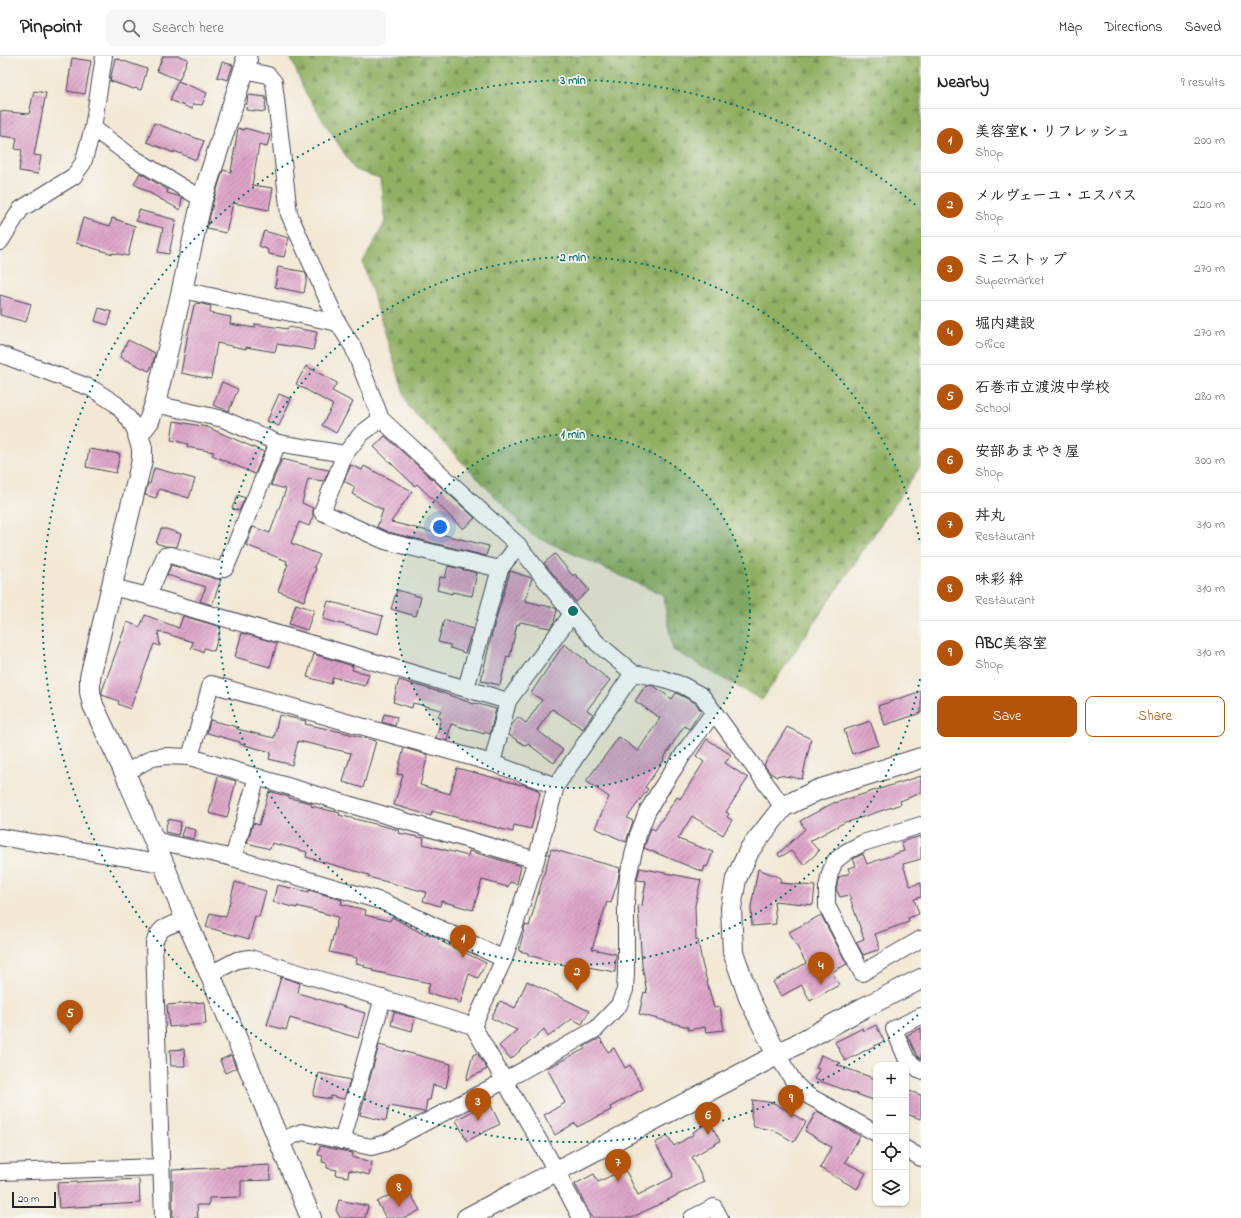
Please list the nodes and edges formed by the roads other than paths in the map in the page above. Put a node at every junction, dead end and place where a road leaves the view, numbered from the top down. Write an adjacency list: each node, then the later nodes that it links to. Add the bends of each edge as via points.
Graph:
1 (104, 56): 3 (street)
2 (245, 63): 4 (street); 7 (street, via 268,75 274,82 289,214)
3 (93, 128): 4 (street, via 132,157); 5 (street, via 83,163 74,176 21,209)
4 (202, 198): 6 (street)
5 (0, 242)
6 (182, 290): 7 (street); 9 (street)
7 (338, 323): 10 (street, via 353,347)
8 (0, 354): 11 (street, via 91,388 116,404)
9 (155, 404): 11 (street, via 149,421); 12 (street, via 223,419)
10 (381, 419): 13 (street, via 361,434); 14 (street)
11 (138, 435): 16 (street, via 142,460)
12 (278, 443): 13 (street); 17 (street, via 226,567 219,570 171,555 165,556)
13 (346, 454): 15 (street, via 322,512 385,541)
14 (518, 545): 15 (street); 18 (street)
15 (500, 569): 20 (street)
16 (112, 587): 17 (street); 26 (street, via 90,677 90,692 92,705)
17 (148, 596): 20 (street)
18 (572, 614): 19 (street, via 597,643); 21 (street)
19 (633, 673): 22 (street, via 662,678 682,685 702,696); 28 (street)
20 (466, 688): 21 (street)
21 (508, 701): 25 (street)
22 (714, 712): 29 (street); 46 (street, via 662,787 647,812 638,835 628,876 626,979 619,1005 596,1029)
23 (190, 757): 25 (street, via 211,684); 26 (street, via 152,758); 27 (street)
24 (921, 758): 29 (street, via 818,790)
25 (492, 763): 28 (street)
26 (125, 773): 32 (street)
27 (257, 776): 33 (street); 34 (street)
28 (556, 786): 34 (street)
29 (783, 807): 44 (street, via 750,849 736,880 731,908 733,952 749,998)
30 (921, 825): 37 (street, via 863,843 846,852 835,861 827,888 827,906 862,973)
31 (0, 837): 35 (street)
32 (154, 840): 33 (street); 35 (street)
33 (233, 858): 38 (street, via 384,902)
34 (536, 860): 38 (street)
35 (164, 864): 36 (street)
36 (186, 920): 39 (street); 52 (street, via 160,929 154,944)
37 (921, 939)
38 (504, 959): 43 (street)
39 (210, 974): 41 (street, via 237,960 250,958); 49 (street)
40 (921, 979): 44 (street, via 862,1008)
41 (383, 998): 43 (street); 48 (street)
42 (921, 1016): 45 (street, via 894,1029 907,1060)
43 (473, 1026): 46 (street)
44 (778, 1055): 47 (street, via 796,1085 807,1095); 54 (street)
45 (921, 1071)
46 (504, 1081): 48 (street, via 386,1143 370,1147); 54 (street)
47 (873, 1131)
48 (342, 1141): 49 (street, via 302,1132)
49 (280, 1142): 56 (street)
50 (909, 1151): 51 (street)
51 (921, 1158)
52 (161, 1167): 53 (street); 55 (street)
53 (0, 1172)
54 (557, 1172): 57 (street); 58 (street)
55 (163, 1218)
56 (311, 1218)
57 (467, 1218)
58 (581, 1218)
59 (692, 1218): 60 (street, via 714,1207)
60 (720, 1218)

